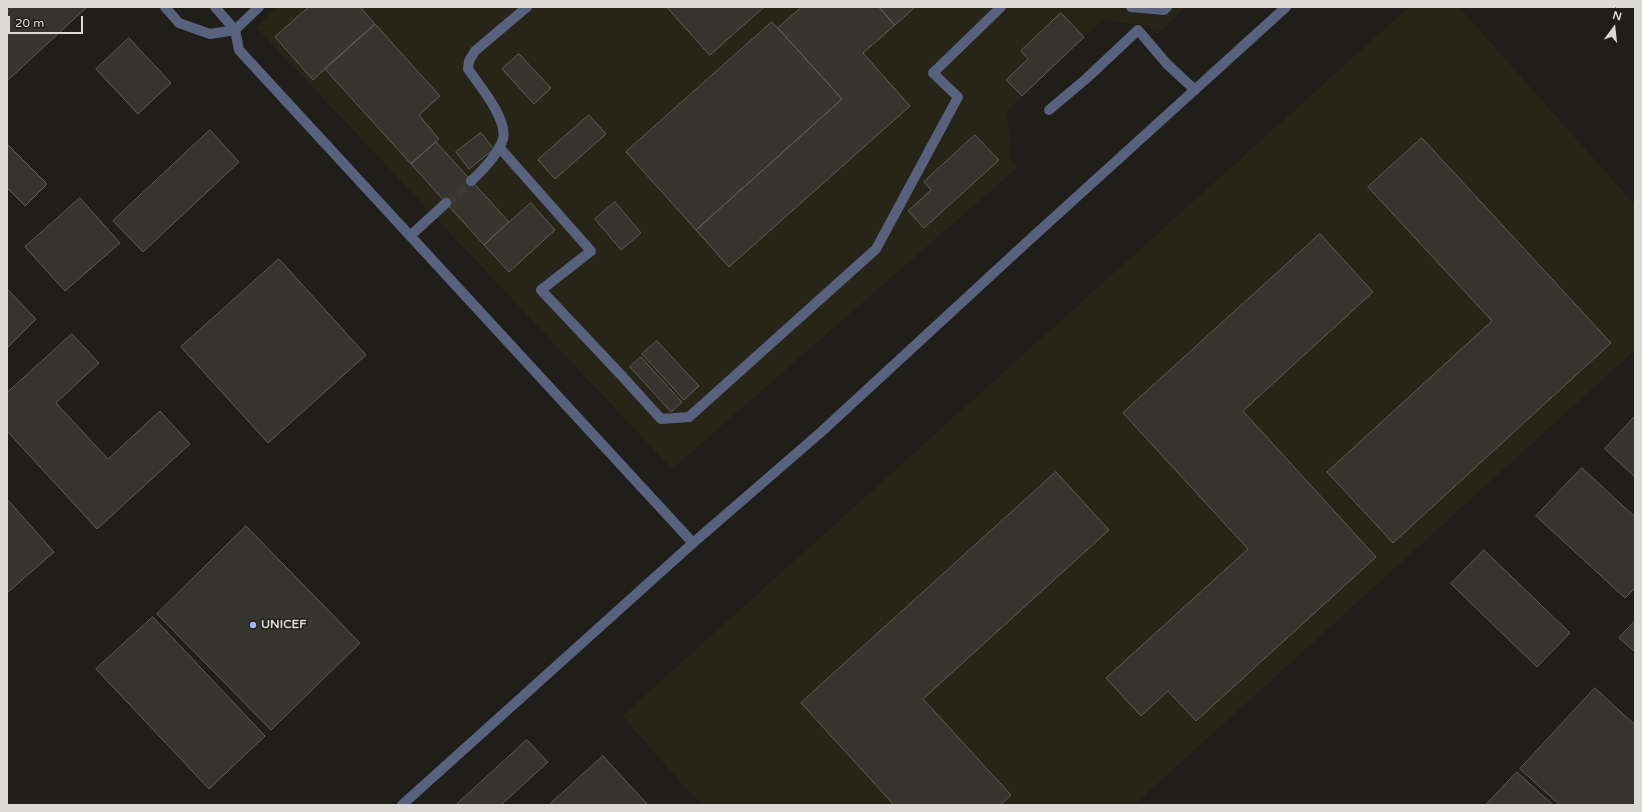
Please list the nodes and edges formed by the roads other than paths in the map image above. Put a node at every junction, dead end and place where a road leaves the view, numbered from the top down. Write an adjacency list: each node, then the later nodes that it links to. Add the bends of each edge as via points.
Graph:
1 (165, 7): 9 (street, via 179,23 210,34)
2 (215, 7): 9 (street)
3 (260, 7): 9 (street)
4 (526, 7): 12 (street, via 475,51 468,61 468,69 497,112 503,128 503,139)
5 (1001, 7): 12 (street, via 933,72 958,97 876,249 689,418 660,419 542,290 592,251)
6 (1131, 7): 7 (street, via 1164,10)
7 (1167, 7)
8 (1286, 7): 10 (street)
9 (235, 30): 15 (street, via 239,50)
10 (1195, 90): 11 (street, via 1167,64 1138,30); 16 (street, via 820,434)
11 (1048, 110)
12 (499, 147): 13 (street)
13 (471, 181)
14 (446, 203): 15 (street)
15 (410, 236): 16 (street)
16 (693, 543): 17 (street)
17 (402, 805)

